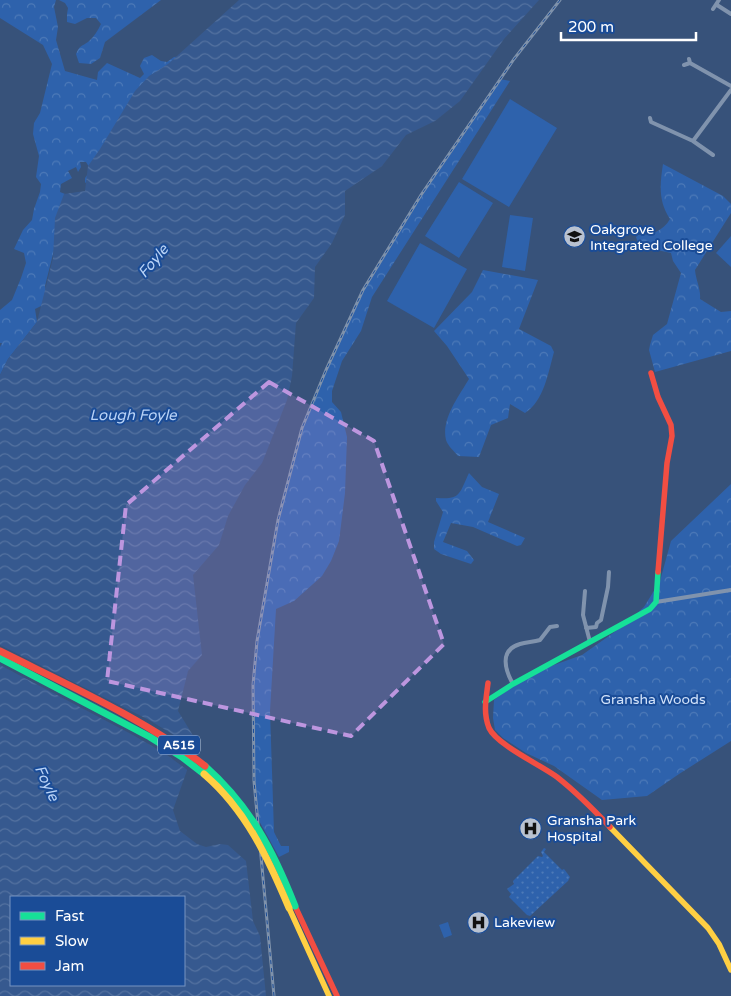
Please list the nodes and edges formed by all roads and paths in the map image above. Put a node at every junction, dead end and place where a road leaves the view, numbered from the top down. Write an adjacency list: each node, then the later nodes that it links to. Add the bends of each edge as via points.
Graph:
1 (718, 2): 2 (street); 3 (street)
2 (713, 9)
3 (731, 14)
4 (684, 65): 5 (street, via 689,61)
5 (731, 86)
6 (731, 90): 8 (street)
7 (646, 125): 8 (street, via 650,120)
8 (693, 141): 9 (street, via 711,154)
9 (714, 148)
10 (651, 373): 14 (main road, via 671,425 672,436)
11 (609, 572): 16 (street, via 601,620 596,627)
12 (731, 590): 14 (street)
13 (585, 592): 16 (street)
14 (656, 602): 17 (main road, via 650,609)
15 (557, 626): 21 (street, via 550,627 540,640 518,644 511,649 504,667)
16 (586, 628): 17 (street)
17 (590, 642): 21 (main road)
18 (0, 651): 23 (main road, A515, bridge, via 146,726 197,759 233,793 251,816 275,857)
19 (0, 658): 23 (main road, A515, bridge, via 169,747 209,778 238,809 254,833)
20 (488, 683): 22 (main road)
21 (513, 684): 22 (main road)
22 (485, 702): 24 (main road, via 490,730 508,747 556,777 591,807 708,928)
23 (292, 907): 25 (main road, A515); 26 (main road, A515)
24 (731, 970)
25 (329, 996)
26 (337, 996)

